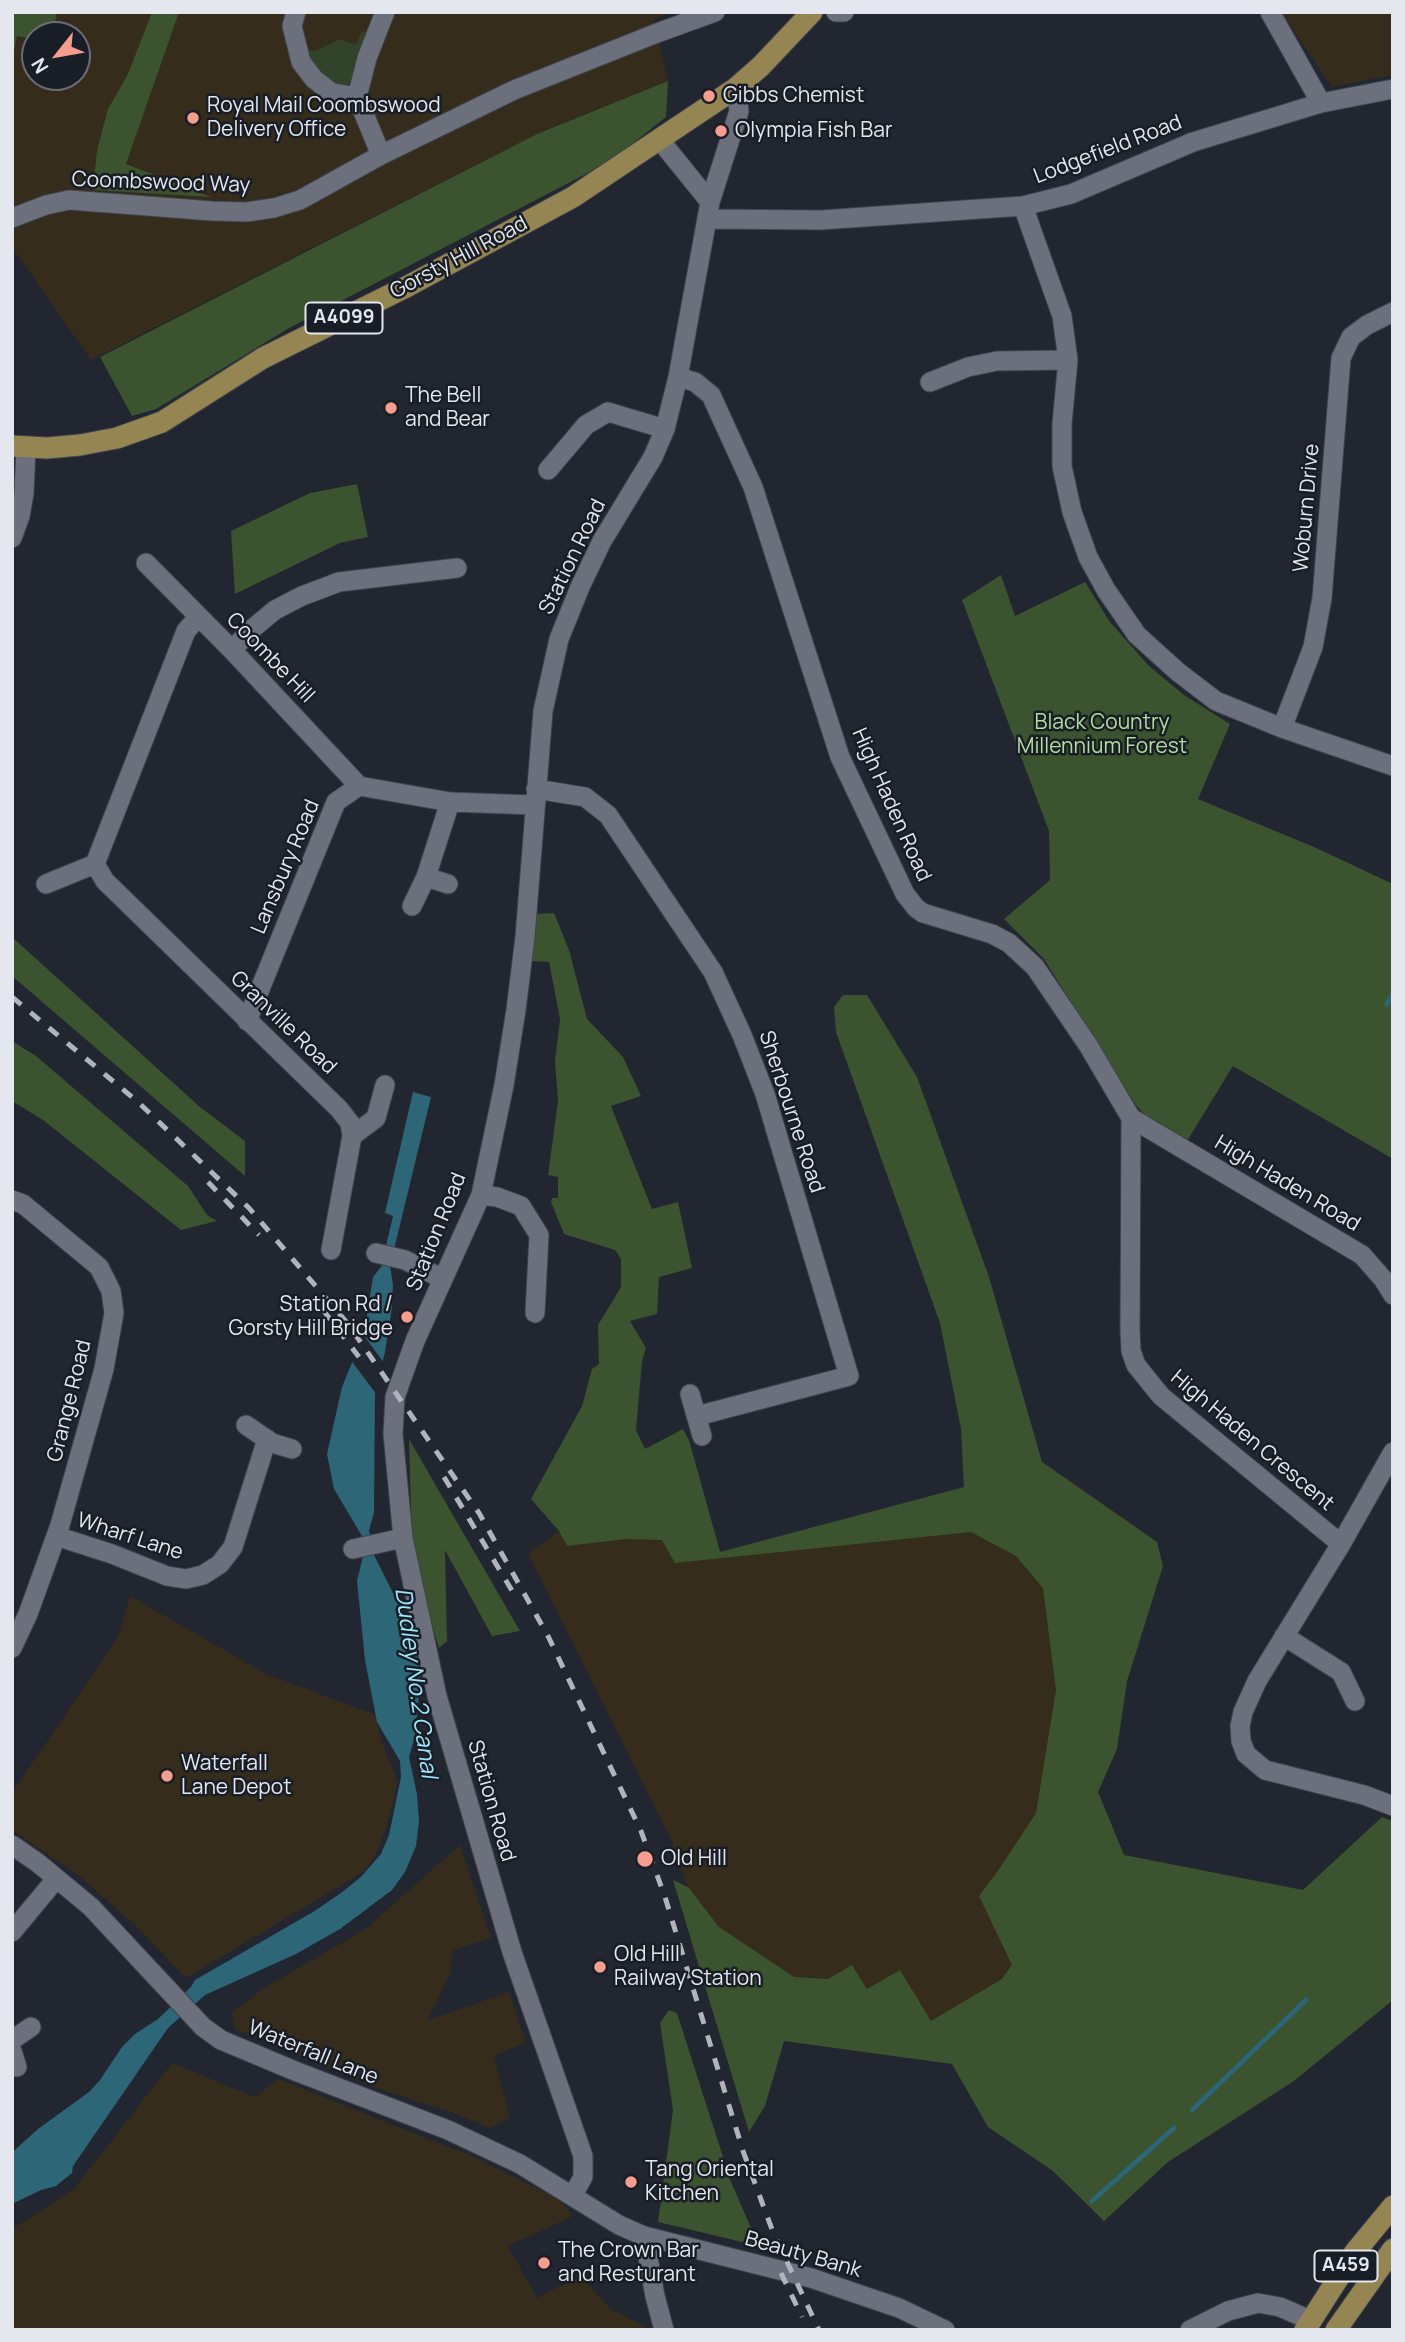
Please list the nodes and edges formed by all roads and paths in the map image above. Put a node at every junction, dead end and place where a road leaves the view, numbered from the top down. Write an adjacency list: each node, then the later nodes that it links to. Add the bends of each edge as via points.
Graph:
1 (296, 12): 10 (street, via 292,26 301,62 332,93)
2 (384, 12): 10 (street)
3 (715, 12): 13 (street, Coombswood Way, via 514,90)
4 (812, 12): 8 (main road, A4099)
5 (836, 12): 6 (street)
6 (844, 12)
7 (1270, 12): 11 (street)
8 (736, 88): 12 (main road, Gorsty Hill Road / A4099); 15 (street, Station Road, via 739,111)
9 (1393, 89): 11 (street, Lodgefield Road)
10 (356, 97): 13 (street)
11 (1321, 103): 14 (street, Lodgefield Road, via 1193,142 1071,194)
12 (659, 139): 15 (street); 22 (main road, Gorsty Hill Road / A4099, via 573,197 263,358 162,422 103,441)
13 (381, 155): 16 (street, Coombswood Way, via 300,200 274,208 212,211 69,200)
14 (1023, 206): 15 (street, Lodgefield Road, via 821,220); 18 (street, via 1062,316)
15 (709, 211): 19 (street, Station Road)
16 (12, 218)
17 (1393, 312): 29 (street, Woburn Drive, via 1351,337 1341,358 1322,598 1313,647)
18 (1068, 360): 20 (street, via 997,361); 29 (street, via 1062,466 1072,512 1106,590 1137,635 1178,672 1216,701)
19 (678, 377): 21 (street, Station Road); 41 (street, High Haden Road, via 695,382 711,395 753,487 841,757 905,894 923,913 1009,943 1035,967)
20 (930, 382)
21 (665, 429): 23 (street, via 608,412 586,425); 32 (street, Station Road, via 602,541 559,639 543,711)
22 (19, 447): 24 (street, via 24,493)
23 (548, 470)
24 (12, 538)
25 (145, 563): 27 (street, Coombe Hill)
26 (457, 568): 28 (street, via 339,582 275,610)
27 (198, 617): 28 (street, Coombe Hill); 34 (street, via 186,631)
28 (232, 650): 31 (street, Coombe Hill)
29 (1282, 728): 30 (street)
30 (1393, 766)
31 (359, 786): 33 (street); 39 (street, Lansbury Road, via 336,802)
32 (535, 797): 33 (street); 43 (street, Station Road, via 516,1010); 51 (street, Sherbourne Road, via 585,797 608,815 713,972 765,1094 849,1376)
33 (450, 802): 35 (street)
34 (95, 864): 36 (street); 39 (street, Granville Road, via 105,881)
35 (426, 877): 37 (street); 38 (street)
36 (46, 884)
37 (448, 884)
38 (412, 906)
39 (247, 1021): 42 (street, Granville Road, via 339,1109 350,1123)
40 (385, 1085): 42 (street, via 376,1118)
41 (1131, 1118): 48 (street, High Haden Road, via 1362,1255); 59 (street, High Haden Crescent, via 1130,1330 1136,1365 1161,1395)
42 (352, 1136): 45 (street)
43 (481, 1195): 47 (street, Station Road); 49 (street, via 522,1206 539,1235)
44 (12, 1200): 57 (street, Grange Road, via 23,1204 99,1267 111,1291 114,1313 104,1369)
45 (331, 1250)
46 (376, 1253): 47 (street, via 405,1260)
47 (443, 1279): 58 (street, Station Road, via 396,1397)
48 (1393, 1295)
49 (535, 1313)
50 (690, 1394): 51 (street)
51 (697, 1416): 53 (street)
52 (246, 1425): 54 (street)
53 (702, 1436)
54 (267, 1439): 55 (street); 57 (street, Wharf Lane, via 233,1547 220,1564 203,1575 186,1579 167,1576)
55 (292, 1449)
56 (1393, 1452): 59 (street)
57 (56, 1536): 62 (street, Grange Road)
58 (395, 1540): 60 (street); 70 (street, Station Road, via 512,1952 583,2156 583,2177)
59 (1341, 1545): 61 (street)
60 (353, 1549)
61 (1284, 1636): 63 (street, via 1341,1672); 64 (street, via 1243,1712 1241,1741 1246,1754 1265,1770)
62 (12, 1648)
63 (1355, 1701)
64 (1393, 1806)
65 (12, 1845): 66 (street, Waterfall Lane)
66 (56, 1879): 67 (street); 70 (street, Waterfall Lane, via 91,1907 203,2027 233,2045 448,2130)
67 (12, 1932)
68 (31, 2027): 69 (street)
69 (12, 2040)
70 (573, 2195): 72 (street, Waterfall Lane)
71 (1393, 2206): 74 (main road, A459, via 1355,2252)
72 (644, 2236): 75 (street); 76 (street, Beauty Bank, via 811,2278 899,2308)
73 (1393, 2249): 78 (main road, A459)
74 (1307, 2325): 77 (street, via 1280,2306 1258,2303 1228,2311)
75 (664, 2330)
76 (945, 2330)
77 (1190, 2330)
78 (1336, 2330)

